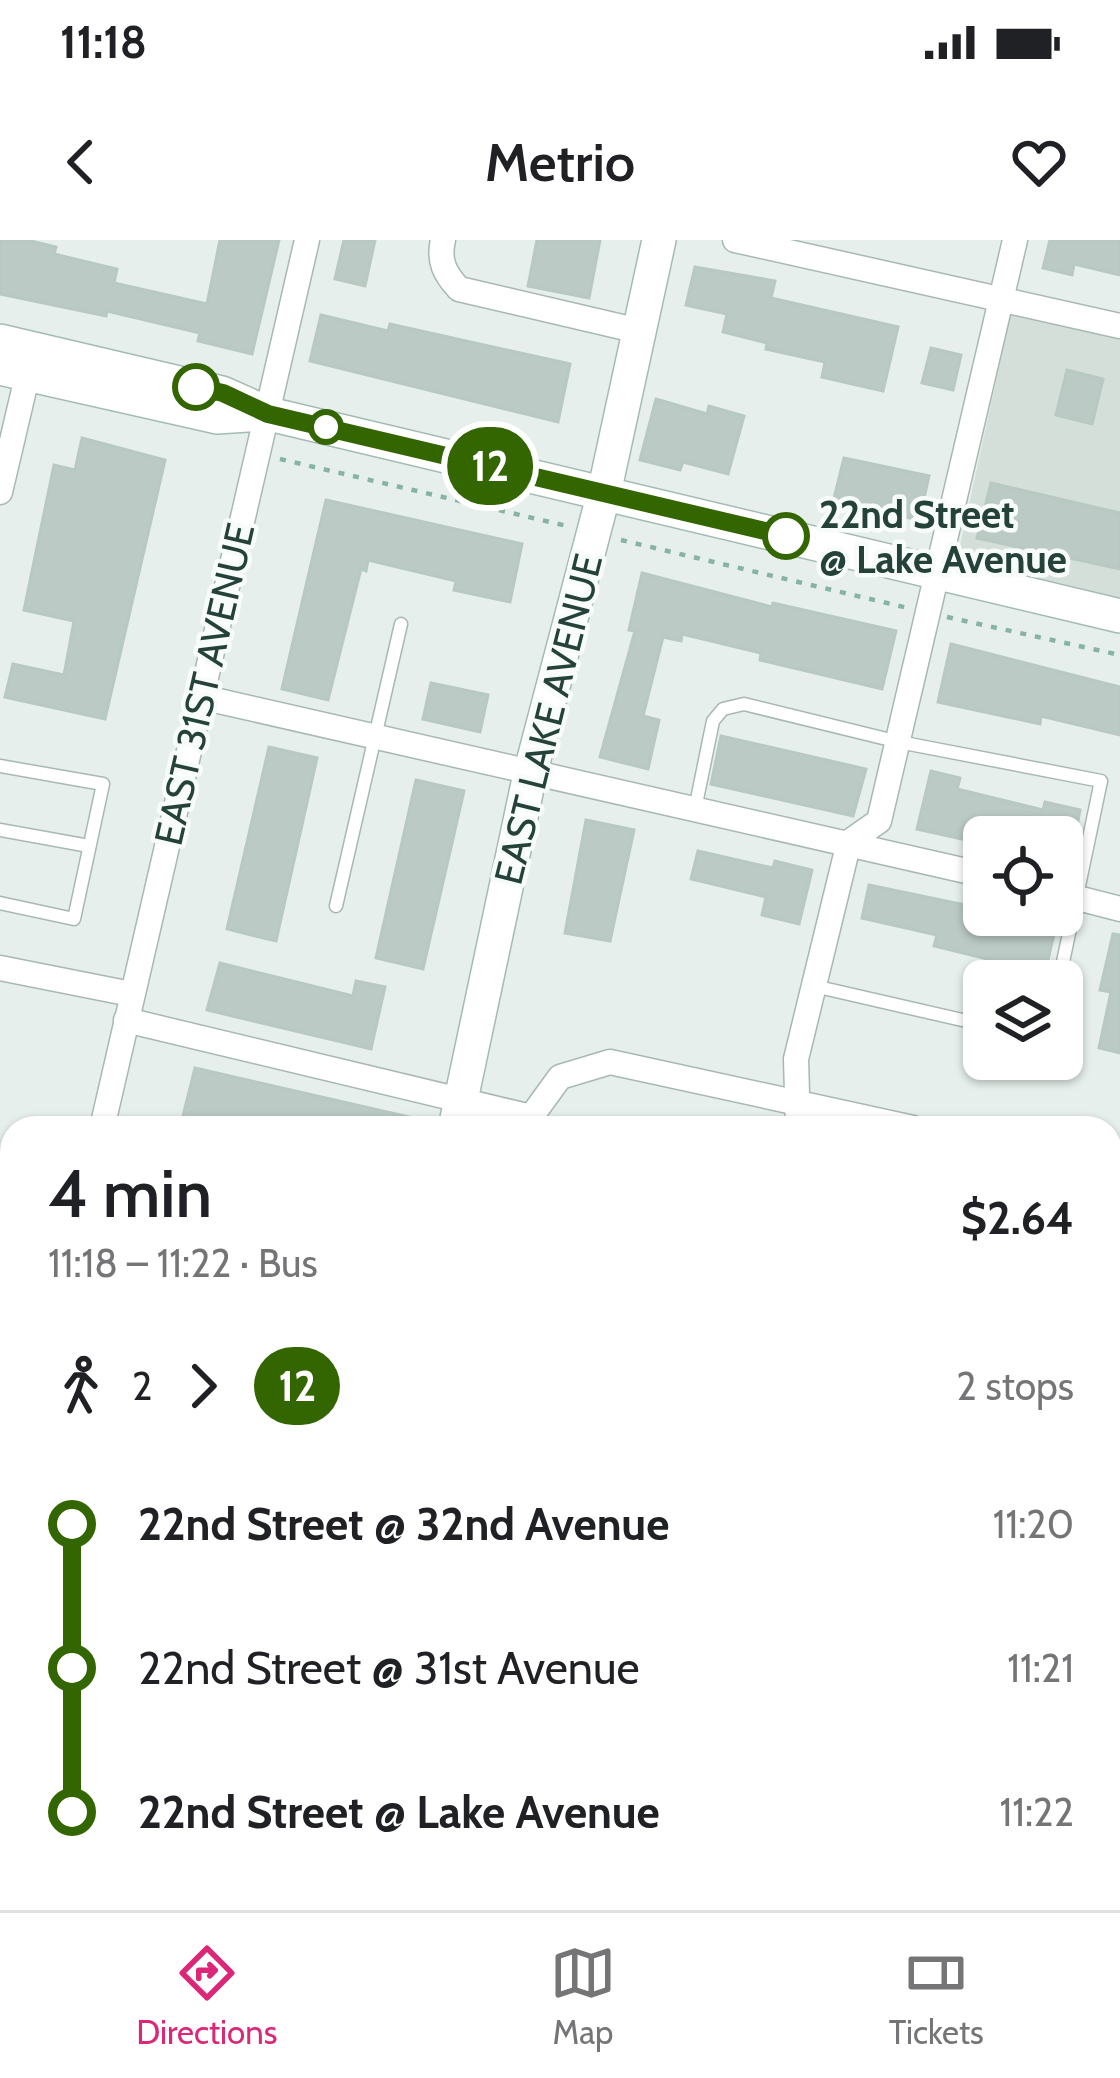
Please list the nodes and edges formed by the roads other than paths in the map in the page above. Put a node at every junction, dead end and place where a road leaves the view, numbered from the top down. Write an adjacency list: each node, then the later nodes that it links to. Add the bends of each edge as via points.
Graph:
1 (307, 240): 11 (street, EAST 31ST AVENUE)
2 (443, 240): 8 (street, via 445,274 459,289)
3 (659, 240): 8 (main road, EAST LAKE AVENUE)
4 (734, 240): 6 (street)
5 (1015, 240): 6 (street)
6 (1001, 298): 7 (street); 14 (street)
7 (1120, 326)
8 (639, 331): 13 (main road, EAST LAKE AVENUE)
9 (0, 341): 10 (main road)
10 (20, 363): 11 (main road, via 223,393); 12 (street)
11 (268, 414): 13 (main road); 17 (street, EAST 31ST AVENUE)
12 (0, 492)
13 (604, 493): 14 (main road); 21 (main road, EAST LAKE AVENUE)
14 (940, 572): 15 (main road); 19 (street)
15 (1120, 616)
16 (401, 624): 18 (lane)
17 (201, 697): 18 (street); 34 (street, EAST 31ST AVENUE)
18 (375, 738): 21 (street); 30 (lane)
19 (899, 742): 22 (lane, via 733,704 713,721); 24 (street, via 880,821); 26 (lane, via 1101,782)
20 (0, 766): 25 (lane, via 103,784)
21 (530, 774): 22 (street); 38 (main road, EAST LAKE AVENUE)
22 (695, 809): 24 (street)
23 (0, 830): 25 (lane)
24 (849, 842): 27 (street); 33 (street)
25 (89, 846): 29 (lane, via 74,919)
26 (1083, 846)
27 (963, 870)
28 (1083, 900): 31 (street)
29 (0, 903)
30 (336, 906)
31 (1120, 909)
32 (0, 968): 34 (street)
33 (814, 986): 36 (lane); 37 (street, via 796,1059)
34 (131, 994): 35 (street, EAST 31ST AVENUE)
35 (126, 1020): 38 (street); 39 (street, EAST 31ST AVENUE)
36 (963, 1020)
37 (797, 1102): 40 (street, via 610,1062 560,1077); 41 (street); 42 (street)
38 (458, 1115)
39 (105, 1116)
40 (535, 1116)
41 (798, 1116)
42 (859, 1116)

